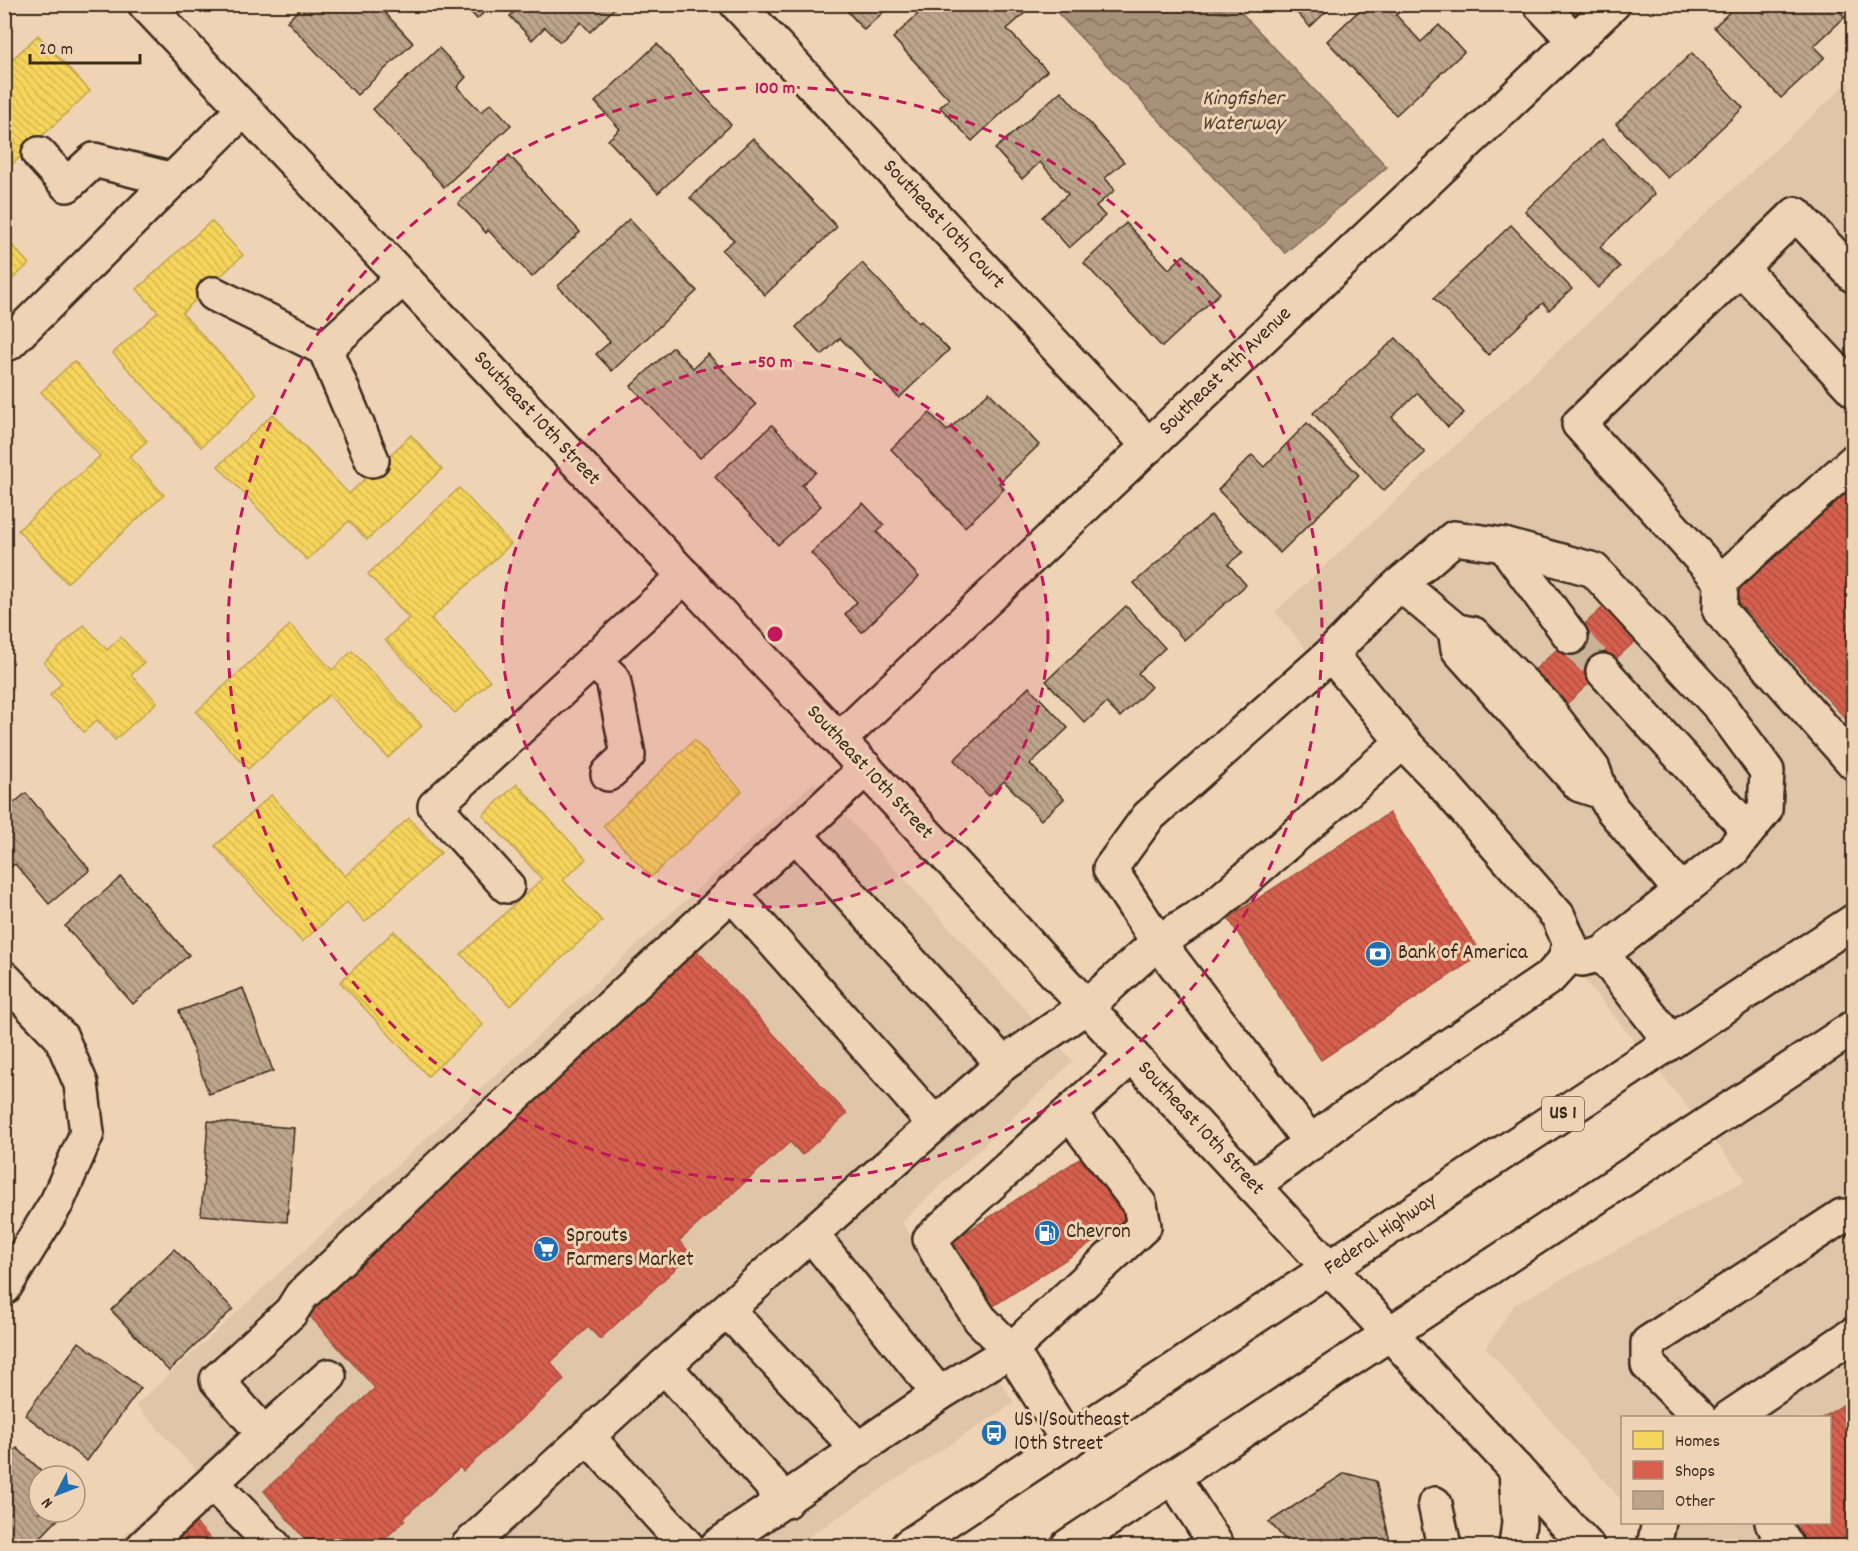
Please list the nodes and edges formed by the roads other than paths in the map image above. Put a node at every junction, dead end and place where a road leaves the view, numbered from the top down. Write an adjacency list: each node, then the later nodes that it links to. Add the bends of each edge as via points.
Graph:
1 (145, 4): 6 (street, Southeast 10th Street)
2 (737, 4): 16 (street, Southeast 10th Court)
3 (1540, 4): 5 (street)
4 (1613, 4): 5 (street, Southeast 9th Avenue)
5 (1575, 41): 16 (street, Southeast 9th Avenue)
6 (244, 109): 8 (street); 11 (street, Southeast 10th Street)
7 (39, 154): 8 (street, via 67,185 94,160)
8 (173, 180): 13 (street, via 9,343)
9 (1742, 269): 10 (street, via 1796,214); 15 (street); 21 (street, via 1579,424)
10 (1854, 276)
11 (403, 278): 14 (street); 20 (street, Southeast 10th Street)
12 (214, 294): 14 (street)
13 (4, 338)
14 (324, 349): 17 (street)
15 (1854, 390)
16 (1149, 446): 27 (street, Southeast 9th Avenue)
17 (372, 460)
18 (1854, 461): 21 (street)
19 (1504, 545): 22 (street, via 1454,538); 23 (street); 32 (street, via 1594,570 1721,708 1767,771 1765,810)
20 (685, 576): 25 (street); 27 (street, Southeast 10th Street)
21 (1721, 581): 29 (street, via 1720,611)
22 (1400, 584): 24 (street); 35 (street, via 1455,630 1458,650 1580,785 1602,792)
23 (1571, 637)
24 (1331, 654): 28 (street); 38 (street, via 1148,817 1110,869)
25 (593, 660): 31 (street, via 614,679 628,754); 34 (street, via 435,806)
26 (1603, 671): 32 (street)
27 (839, 740): 30 (street, Southeast 10th Street)
28 (1402, 742): 38 (street, via 1210,909); 40 (street, via 1558,916 1570,944)
29 (1854, 763)
30 (866, 768): 33 (street); 42 (street, Southeast 10th Street)
31 (608, 774)
32 (1748, 830): 35 (street, via 1732,851)
33 (795, 834): 36 (street); 46 (street)
34 (507, 886)
35 (1681, 891): 39 (street)
36 (731, 893): 48 (street); 64 (street, via 301,1296 291,1312 217,1380)
37 (1854, 921): 44 (street, Federal Highway / US 1)
38 (1158, 942): 42 (street); 49 (street)
39 (1602, 954): 40 (street); 44 (street)
40 (1563, 963): 49 (street, via 1550,977)
41 (4, 978): 54 (street, via 61,1037 81,1084 87,1133 57,1202)
42 (1087, 1006): 45 (street, Southeast 10th Street); 46 (street)
43 (1854, 1027): 56 (street)
44 (1671, 1042): 53 (street, Federal Highway / US 1)
45 (1132, 1056): 47 (street); 50 (street, Southeast 10th Street)
46 (1003, 1064): 48 (street)
47 (1069, 1113): 58 (street, via 1140,1205 1144,1226); 58 (street, via 930,1239 980,1318)
48 (934, 1123): 52 (street)
49 (1311, 1143): 50 (street)
50 (1253, 1186): 53 (street, Southeast 10th Street)
51 (1850, 1220): 62 (street, via 1648,1343 1648,1365)
52 (811, 1234): 55 (street); 61 (street)
53 (1330, 1269): 56 (street, Southeast 10th Street); 66 (street, Federal Highway / US 1)
54 (4, 1288)
55 (727, 1310): 59 (street); 67 (street)
56 (1390, 1333): 68 (street, Southeast 10th Street); 69 (street)
57 (1854, 1334): 63 (street)
58 (1011, 1350): 61 (street); 66 (street)
59 (664, 1366): 65 (street); 71 (street)
60 (329, 1376): 64 (street)
61 (939, 1394): 67 (street)
62 (1698, 1416)
63 (1732, 1416)
64 (264, 1434): 70 (street)
65 (587, 1436): 77 (street); 78 (street)
66 (1068, 1441): 80 (street, Federal Highway / US 1)
67 (859, 1450): 71 (street)
68 (1516, 1469): 84 (street, via 1520,1523); 85 (street, Southeast 10th Street)
69 (1173, 1477): 81 (street); 82 (street)
70 (212, 1483): 75 (street); 76 (street)
71 (786, 1501): 79 (street)
72 (1435, 1504): 83 (street)
73 (1658, 1524): 86 (street)
74 (1773, 1524): 87 (street)
75 (144, 1546)
76 (274, 1546)
77 (468, 1546)
78 (687, 1546)
79 (717, 1546)
80 (908, 1546)
81 (1068, 1546)
82 (1217, 1546)
83 (1444, 1546)
84 (1516, 1546)
85 (1587, 1546)
86 (1653, 1546)
87 (1787, 1546)

